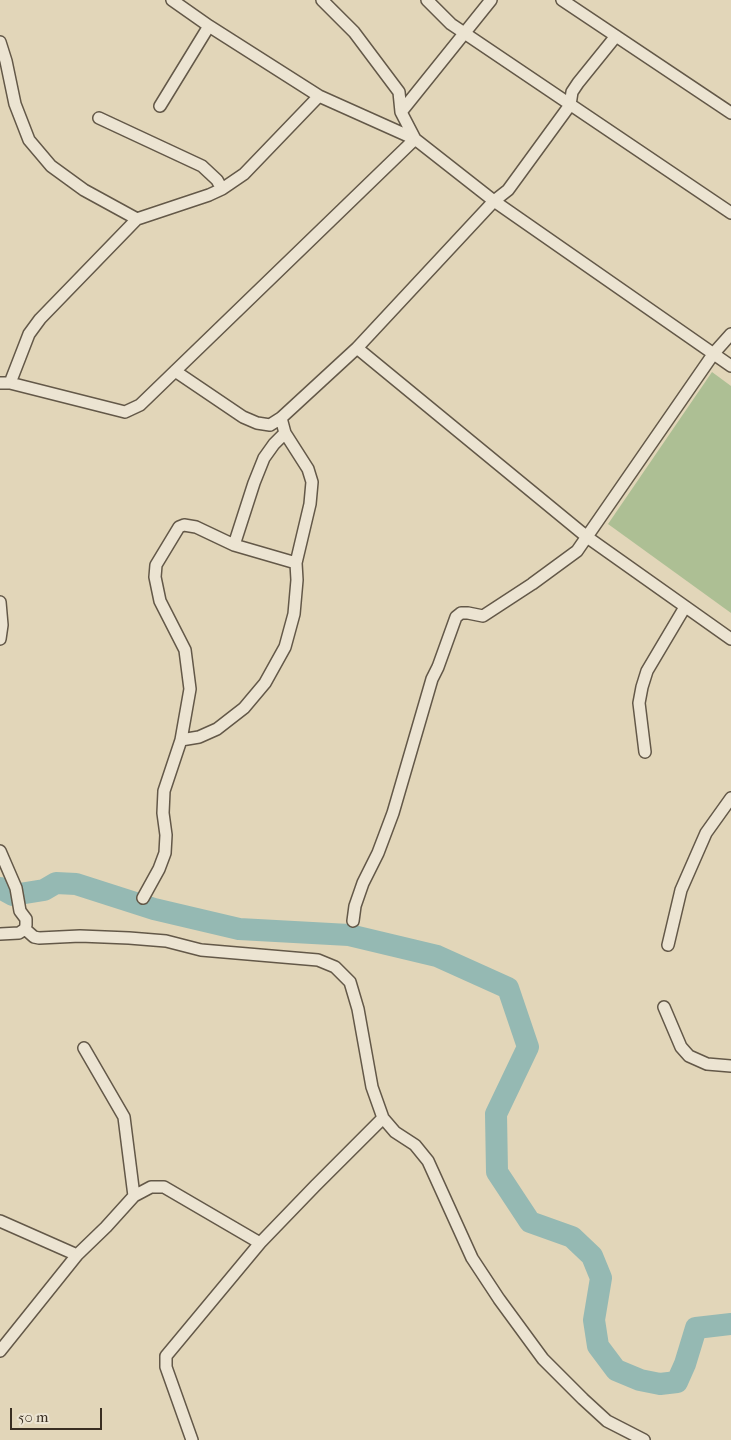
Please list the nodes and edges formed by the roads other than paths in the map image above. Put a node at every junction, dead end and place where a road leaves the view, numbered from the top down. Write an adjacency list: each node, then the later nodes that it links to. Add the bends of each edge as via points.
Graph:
1 (172, 0): 6 (street)
2 (322, 0): 13 (street, via 354,32 399,92)
3 (427, 0): 7 (street)
4 (491, 0): 7 (street)
5 (562, 0): 8 (street)
6 (209, 26): 10 (street); 12 (street)
7 (465, 33): 11 (street); 13 (street)
8 (616, 36): 11 (street, via 572,92); 14 (street)
9 (0, 42): 20 (street, via 15,104 29,140 51,166 84,190)
10 (319, 96): 16 (street); 17 (street, via 244,174)
11 (570, 105): 18 (street, via 508,190); 19 (street)
12 (160, 106)
13 (401, 112): 16 (street)
14 (731, 113)
15 (99, 118): 17 (street, via 202,166)
16 (415, 139): 18 (street); 25 (street)
17 (222, 189): 20 (street)
18 (494, 201): 22 (street); 23 (street)
19 (731, 213)
20 (137, 219): 26 (street, via 40,319)
21 (731, 334): 23 (street)
22 (357, 348): 27 (street); 29 (street)
23 (714, 354): 24 (street); 29 (street)
24 (731, 366)
25 (175, 371): 26 (street, via 140,405 125,412); 27 (street, via 243,417 270,425)
26 (5, 383)
27 (281, 418): 28 (street)
28 (285, 433): 30 (street, via 264,458); 31 (street, via 308,469 312,482)
29 (587, 537): 33 (street); 41 (street, via 571,556 483,616 468,613 456,617 429,686 393,813 363,883)
30 (234, 545): 31 (street); 36 (street, via 184,524 156,565 160,601 185,650 190,690)
31 (296, 563): 36 (street, via 297,580 286,647 265,683 244,708 217,729)
32 (0, 602): 34 (street)
33 (685, 607): 35 (street); 37 (street, via 647,671 642,687 640,703)
34 (0, 639)
35 (731, 639)
36 (182, 740): 40 (street, via 164,791 164,852 159,869)
37 (645, 752)
38 (731, 798): 44 (street, via 706,833 684,882)
39 (0, 851): 42 (street, via 16,888 20,911 26,919)
40 (143, 898)
41 (353, 921)
42 (25, 929): 43 (street, via 19,933); 48 (street, via 39,938 80,936 166,941 202,950 318,960 335,967 350,982 356,1000 372,1086)
43 (0, 934)
44 (668, 945)
45 (664, 1007): 47 (street, via 681,1047 689,1056 707,1064)
46 (84, 1048): 49 (street, via 124,1116)
47 (731, 1066)
48 (383, 1118): 51 (street); 55 (street, via 395,1132 415,1145 428,1161 472,1258 543,1359 607,1421)
49 (134, 1196): 51 (street, via 151,1187 164,1187); 52 (street)
50 (0, 1221): 52 (street)
51 (260, 1243): 54 (street, via 166,1356 166,1367)
52 (77, 1255): 53 (street)
53 (0, 1351)
54 (192, 1440)
55 (644, 1440)

